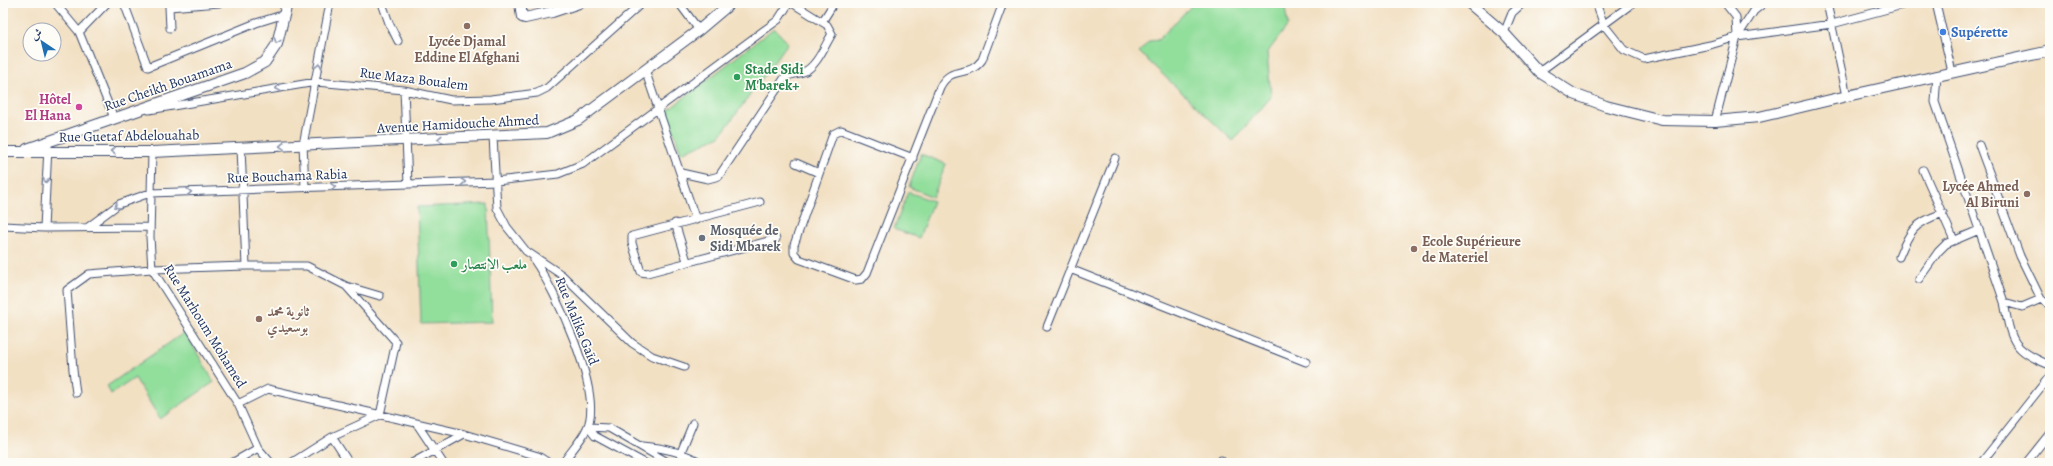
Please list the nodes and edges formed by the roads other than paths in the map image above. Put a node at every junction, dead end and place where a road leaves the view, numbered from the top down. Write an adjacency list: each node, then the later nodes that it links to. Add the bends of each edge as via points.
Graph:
1 (6, 3): 26 (street)
2 (55, 3): 34 (street)
3 (107, 3): 34 (street)
4 (124, 3): 28 (street, via 148,67 171,55)
5 (220, 3): 27 (street)
6 (287, 3): 28 (main road, Rue Cheikh Bouamama)
7 (330, 3): 43 (street, one-way to 7)
8 (382, 3): 37 (street)
9 (520, 3): 10 (main road, via 522,17 525,18)
10 (579, 3)
11 (642, 3): 44 (street, Rue Maza Boualem, via 547,88 537,93 491,100 451,100)
12 (679, 3): 33 (street)
13 (732, 3): 33 (main road, Avenue Hamidouche Ahmed)
14 (791, 3): 29 (street); 46 (street, Rue Bouchama Rabia, via 778,20)
15 (834, 3): 29 (street)
16 (1003, 3): 58 (street, via 977,67 970,71 956,72 945,78)
17 (1469, 3): 35 (main road)
18 (1523, 3): 35 (street, via 1512,14)
19 (1596, 3): 31 (street)
20 (1633, 3): 31 (street)
21 (1725, 3): 36 (street, via 1736,17)
22 (1764, 3): 36 (street, via 1754,11)
23 (1827, 3): 30 (street)
24 (1910, 3): 30 (street)
25 (1936, 3): 41 (street)
26 (3, 5)
27 (169, 5): 32 (street)
28 (285, 14): 47 (main road, Rue Cheikh Bouamama, one-way to 47, via 277,44 265,62 245,74)
29 (822, 22): 62 (street, via 832,34 811,67 804,72 785,77 719,176 708,179)
30 (1832, 24): 36 (street); 45 (street)
31 (1604, 25): 36 (street, via 1624,50 1644,59); 40 (street)
32 (170, 28)
33 (699, 30): 39 (main road, Avenue Hamidouche Ahmed)
34 (79, 32): 48 (street)
35 (1504, 33): 40 (main road)
36 (1737, 37): 49 (street)
37 (398, 41)
38 (2050, 51): 41 (main road)
39 (645, 70): 46 (street); 50 (main road, Avenue Hamidouche Ahmed, via 578,120 547,133)
40 (1539, 72): 49 (main road, via 1574,94 1606,106 1662,120)
41 (1952, 72): 42 (main road)
42 (1937, 75): 45 (main road); 77 (street, via 1935,102)
43 (316, 82): 44 (street, Rue Maza Boualem); 47 (street, Rue Maza Boualem, one-way to 47); 52 (street)
44 (404, 90): 51 (street)
45 (1847, 96): 49 (main road, via 1758,117)
46 (659, 108): 62 (street); 64 (street, Rue Bouchama Rabia, via 583,164 558,174)
47 (125, 114): 48 (main road, Rue Cheikh Bouamama)
48 (114, 118): 54 (main road, Rue Cheikh Bouamama)
49 (1715, 121)
50 (493, 137): 51 (main road, Avenue Hamidouche Ahmed, one-way to 51); 64 (street, Rue Malika Gaïd)
51 (407, 141): 52 (main road, Avenue Hamidouche Ahmed); 65 (street)
52 (303, 145): 55 (main road, Avenue Hamidouche Ahmed, one-way to 55); 66 (street)
53 (1979, 145): 89 (street, via 2020,256)
54 (48, 146): 56 (main road, Rue Guetaf Abdelouahab); 57 (main road, Rue Guetaf Abdelouahab, one-way to 54); 76 (street, one-way to 76)
55 (241, 148): 57 (main road, Rue Guetaf Abdelouahab); 67 (street)
56 (3, 152)
57 (152, 152): 68 (street, Rue Marhoum Mohamed)
58 (913, 158): 63 (street, via 841,130 833,134); 63 (street, via 867,274 856,280 799,259 794,253 794,245)
59 (1115, 158): 85 (street)
60 (796, 163): 63 (street)
61 (1923, 170): 70 (street)
62 (681, 173): 71 (street)
63 (819, 173)
64 (496, 181): 65 (street, Rue Bouchama Rabia, one-way to 64); 80 (street, Rue Malika Gaïd, via 497,208 507,227)
65 (408, 184): 66 (street, Rue Bouchama Rabia, one-way to 65)
66 (305, 187): 67 (street, Rue Bouchama Rabia)
67 (242, 191): 68 (street, Rue Bouchama Rabia, one-way to 67); 83 (street)
68 (150, 193): 74 (street, Rue Bouchama Rabia, one-way to 74, via 119,204); 75 (street, Rue Marhoum Mohamed)
69 (760, 202): 71 (street)
70 (1943, 213): 79 (street); 81 (street, via 1909,233)
71 (696, 220): 72 (street)
72 (675, 223): 82 (street); 82 (street, via 632,236 641,272 647,274)
73 (3, 226): 76 (street)
74 (88, 227): 75 (street); 76 (street)
75 (150, 227): 84 (street, Rue Marhoum Mohamed)
76 (44, 228)
77 (1978, 230): 79 (street); 90 (street)
78 (776, 239): 82 (street)
79 (1954, 240): 86 (street, via 1938,252)
80 (531, 256): 95 (street, via 562,275 632,343 652,356); 102 (street, Rue Malika Gaïd, via 545,275 583,363 591,405)
81 (1899, 257)
82 (687, 261)
83 (246, 266): 84 (street); 87 (street, via 307,266)
84 (152, 269): 97 (street, via 89,274 67,290); 98 (street, Rue Marhoum Mohamed)
85 (1070, 269): 92 (street); 93 (street)
86 (1919, 279)
87 (346, 286): 88 (street); 99 (street, via 396,342)
88 (380, 296)
89 (2041, 299): 90 (street, via 2022,307); 91 (street)
90 (2004, 302): 94 (street, via 2009,333 2021,350)
91 (2050, 306)
92 (1047, 327)
93 (1306, 362)
94 (2050, 365)
95 (684, 367)
96 (2050, 378): 121 (street)
97 (76, 393)
98 (238, 404): 99 (street, via 268,389); 107 (street, Rue Marhoum Mohamed)
99 (380, 415): 101 (street); 105 (street)
100 (693, 423): 109 (street)
101 (417, 424): 104 (street); 108 (street)
102 (588, 427): 106 (street, via 609,428); 117 (street, Rue Malika Gaïd); 118 (street, via 595,436)
103 (2050, 433): 122 (street)
104 (464, 434): 108 (street); 116 (street, via 538,456)
105 (332, 437): 112 (street); 113 (street)
106 (640, 446): 109 (street); 119 (street)
107 (258, 448): 110 (street); 111 (street, Rue Marhoum Mohamed)
108 (435, 449): 114 (street); 115 (street)
109 (681, 452): 120 (street)
110 (232, 463)
111 (271, 463)
112 (291, 463)
113 (349, 463)
114 (412, 463)
115 (444, 463)
116 (549, 463)
117 (562, 463)
118 (645, 463)
119 (669, 463)
120 (702, 463)
121 (1981, 463)
122 (2026, 463)

